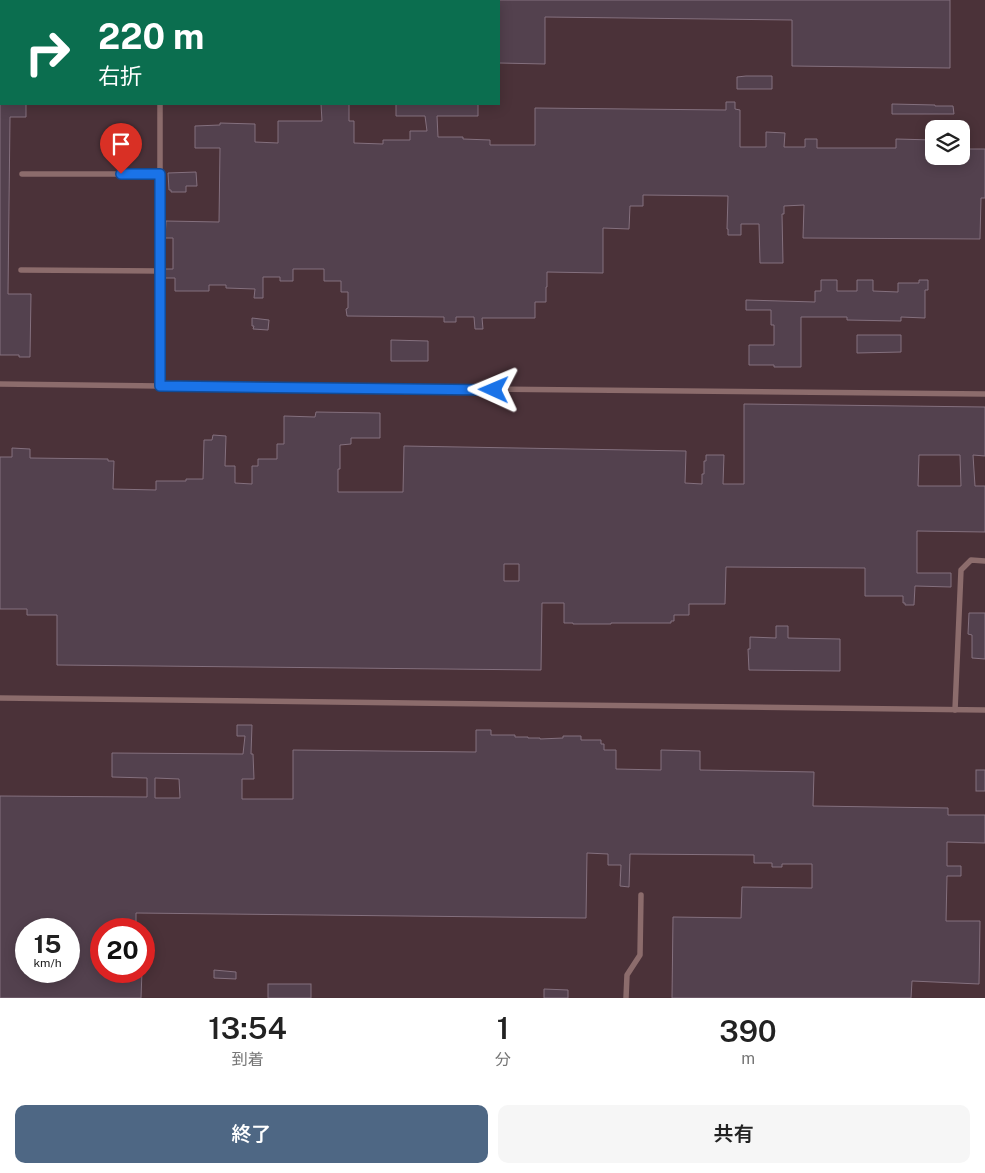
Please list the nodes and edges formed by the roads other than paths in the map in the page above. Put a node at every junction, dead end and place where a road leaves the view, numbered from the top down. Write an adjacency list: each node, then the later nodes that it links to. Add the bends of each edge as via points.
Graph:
1 (160, 105): 3 (lane)
2 (22, 174): 3 (lane)
3 (160, 174): 5 (lane)
4 (21, 270): 5 (lane)
5 (160, 271): 7 (lane)
6 (0, 384): 7 (lane)
7 (160, 386): 8 (lane)
8 (985, 394)
9 (985, 561): 11 (lane, via 971,560 961,570)
10 (0, 698): 11 (lane)
11 (955, 710): 12 (lane)
12 (985, 710)
13 (641, 895): 14 (lane, via 640,956 627,975)
14 (626, 998)

